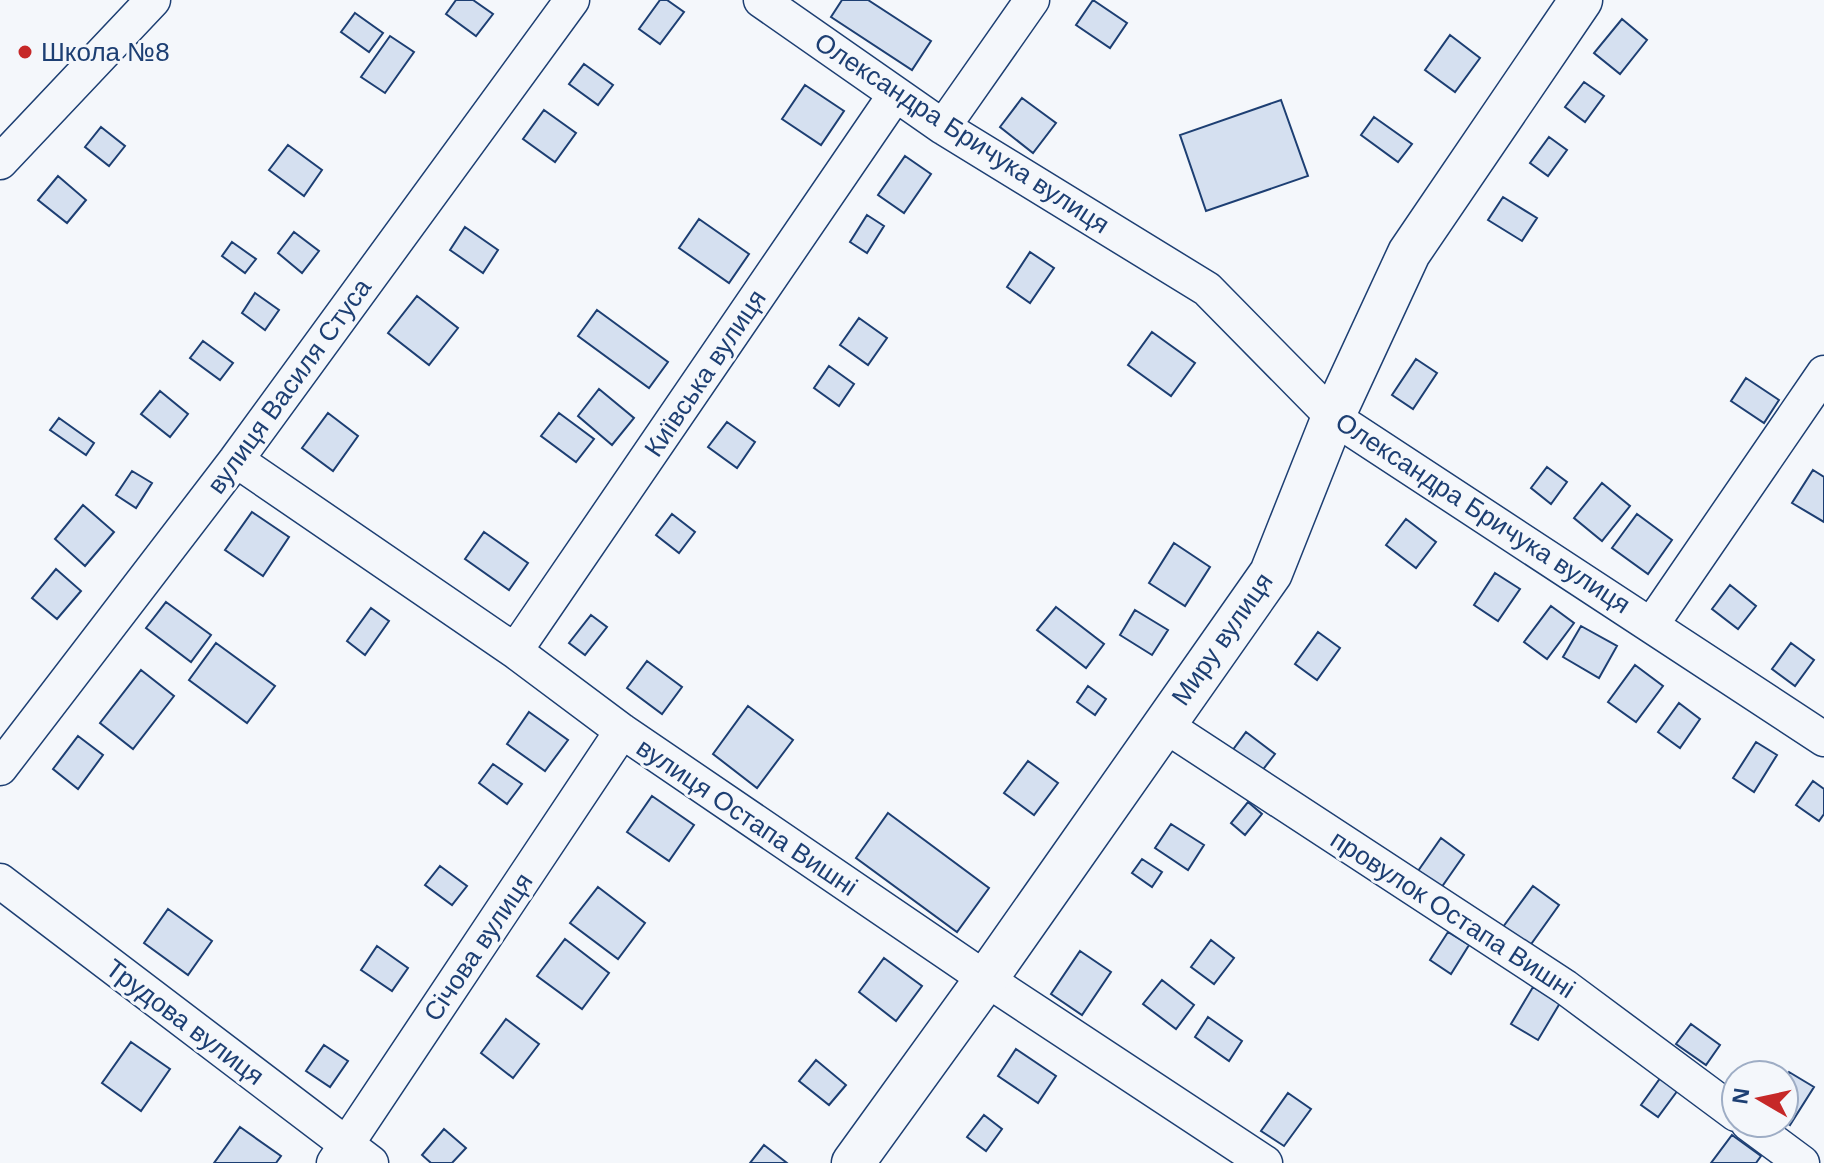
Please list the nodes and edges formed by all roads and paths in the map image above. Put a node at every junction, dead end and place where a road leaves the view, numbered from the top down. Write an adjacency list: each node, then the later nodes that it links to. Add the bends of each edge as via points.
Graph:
1 (153, 0): 8 (street)
2 (572, 0): 11 (street, вулиця Василя Стуса)
3 (761, 0): 6 (street, Олександра Бричука вулиця)
4 (1032, 0): 7 (street)
5 (1581, 0): 10 (main road, Миру вулиця, via 1409,253)
6 (895, 95): 7 (street, Олександра Бричука вулиця); 13 (street, Київська вулиця)
7 (943, 127): 10 (street, Олександра Бричука вулиця, via 1207,289)
8 (0, 162)
9 (1824, 373): 12 (street)
10 (1333, 417): 12 (street, Олександра Бричука вулиця); 14 (main road, Миру вулиця, via 1271,573)
11 (236, 460): 13 (street, вулиця Остапа Вишні); 17 (street, вулиця Василя Стуса)
12 (1652, 624): 16 (street, Олександра Бричука вулиця)
13 (515, 651): 15 (street, вулиця Остапа Вишні)
14 (1163, 724): 19 (main road, Миру вулиця); 20 (street, провулок Остапа Вишні, via 1565,987)
15 (622, 731): 19 (street, вулиця Остапа Вишні); 22 (street, Січова вулиця)
16 (1824, 739)
17 (0, 768)
18 (0, 881): 22 (street, Трудова вулиця)
19 (986, 979): 23 (main road, Миру вулиця); 24 (street, вулиця Остапа Вишні)
20 (1720, 1102)
21 (1770, 1139): 25 (street)
22 (351, 1157)
23 (853, 1163)
24 (1265, 1163)
25 (1802, 1163)

